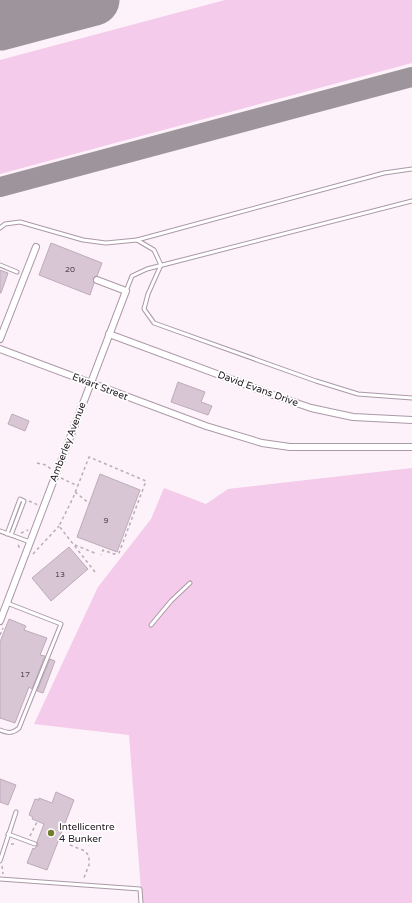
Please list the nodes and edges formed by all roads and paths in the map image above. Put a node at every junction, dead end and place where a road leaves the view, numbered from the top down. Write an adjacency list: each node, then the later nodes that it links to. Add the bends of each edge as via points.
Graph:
1 (412, 170): 4 (lane, via 384,173)
2 (412, 201): 7 (lane)
3 (0, 228): 4 (lane, via 5,224 20,222 83,240 106,243)
4 (136, 240): 7 (lane, via 154,250)
5 (36, 247): 12 (street)
6 (0, 265): 8 (lane)
7 (161, 265): 10 (lane, via 142,270 132,276); 15 (lane, via 144,309 154,323 358,394)
8 (17, 272)
9 (97, 280): 10 (street)
10 (126, 291): 11 (street, Amberley Avenue)
11 (109, 334): 14 (street, Amberley Avenue); 16 (street, David Evans Drive, via 311,408 352,417)
12 (0, 339)
13 (0, 349): 14 (street, Ewart Street)
14 (91, 383): 17 (street, Ewart Street, via 262,443 290,447); 28 (street, Amberley Avenue)
15 (412, 398)
16 (412, 420)
17 (412, 448)
18 (75, 492): 21 (path); 23 (path); 31 (path, via 88,456 146,481 119,553 103,550)
19 (22, 500): 27 (lane)
20 (28, 501): 22 (path)
21 (90, 504)
22 (38, 505)
23 (59, 526): 29 (path); 32 (path)
24 (30, 527): 26 (path)
25 (0, 531): 27 (lane)
26 (22, 533)
27 (9, 534): 28 (lane)
28 (30, 542): 35 (street, Amberley Avenue)
29 (73, 544): 30 (path); 33 (path)
30 (97, 554)
31 (101, 555)
32 (30, 558)
33 (95, 572)
34 (190, 583): 37 (lane)
35 (7, 603): 36 (street, Amberley Avenue); 38 (lane, via 61,624 19,728 9,733)
36 (0, 621)
37 (151, 625)
38 (0, 730)
39 (16, 812): 41 (lane)
40 (37, 822): 42 (path)
41 (8, 834): 42 (lane); 45 (lane)
42 (28, 841): 43 (lane)
43 (35, 844)
44 (70, 846): 47 (path, via 83,850 89,856 89,865)
45 (0, 861)
46 (0, 879): 47 (lane)
47 (80, 885): 48 (lane, via 140,890)
48 (140, 903)

